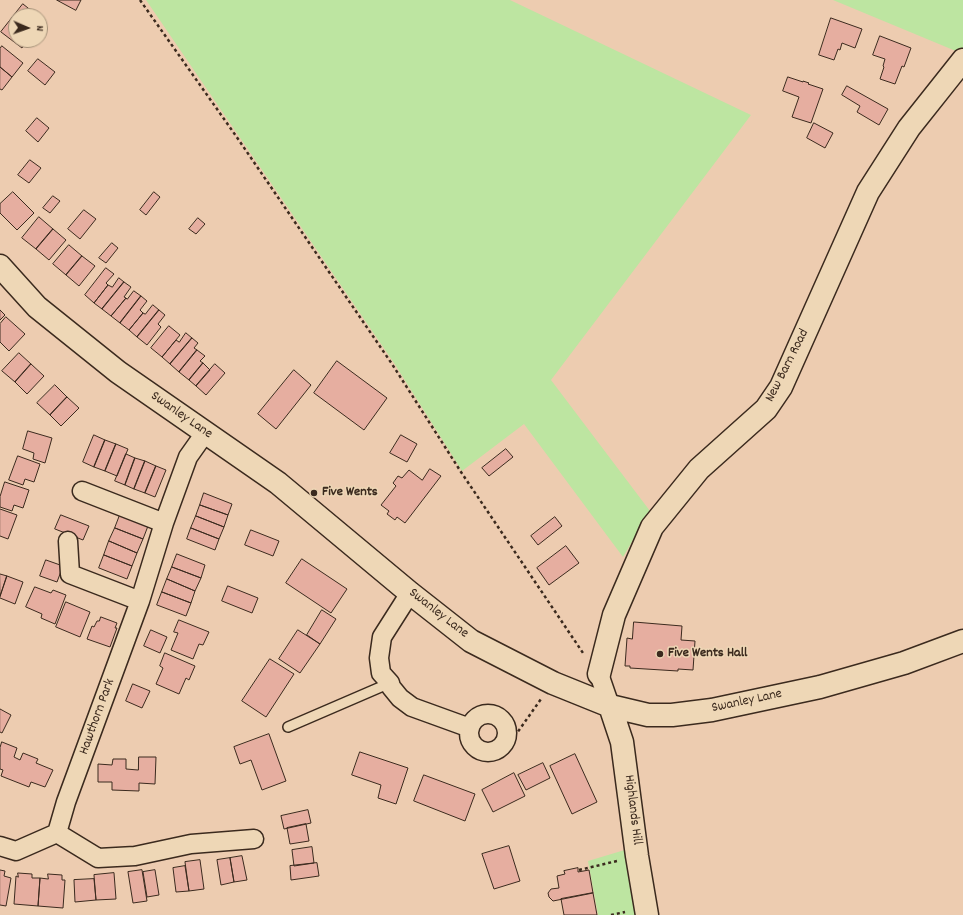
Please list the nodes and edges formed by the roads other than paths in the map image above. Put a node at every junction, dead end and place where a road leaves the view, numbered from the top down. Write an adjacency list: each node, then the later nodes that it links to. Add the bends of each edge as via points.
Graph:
1 (963, 60): 10 (main road, New Barn Road, via 910,128 868,192 781,386 766,409 699,468 652,527 614,615)
2 (0, 266): 3 (main road, Swanley Lane, via 38,307 118,372)
3 (205, 433): 5 (street, Hawthorn Park, via 188,457); 7 (main road, Swanley Lane, via 278,484)
4 (82, 491): 5 (street)
5 (164, 523): 8 (street, Hawthorn Park)
6 (68, 541): 8 (street, via 70,574)
7 (410, 593): 11 (street, via 382,637 379,658 381,673); 12 (main road, Swanley Lane, via 471,640 553,683)
8 (140, 601): 15 (street, Hawthorn Park)
9 (963, 641): 12 (main road, Swanley Lane, via 904,663 820,687 712,710 648,715)
10 (599, 674): 12 (street, New Barn Road)
11 (390, 683): 13 (lane); 14 (street, via 400,698 412,707)
12 (610, 706): 18 (main road, Highlands Hill, via 622,742)
13 (288, 727)
14 (470, 728): 14 (street, via 470,739 481,750 490,752 498,749 506,739 506,726 494,715 481,715)
15 (57, 833): 16 (street, via 98,858 135,856 191,844); 17 (street, via 16,851)
16 (254, 839)
17 (0, 846)
18 (647, 915)

